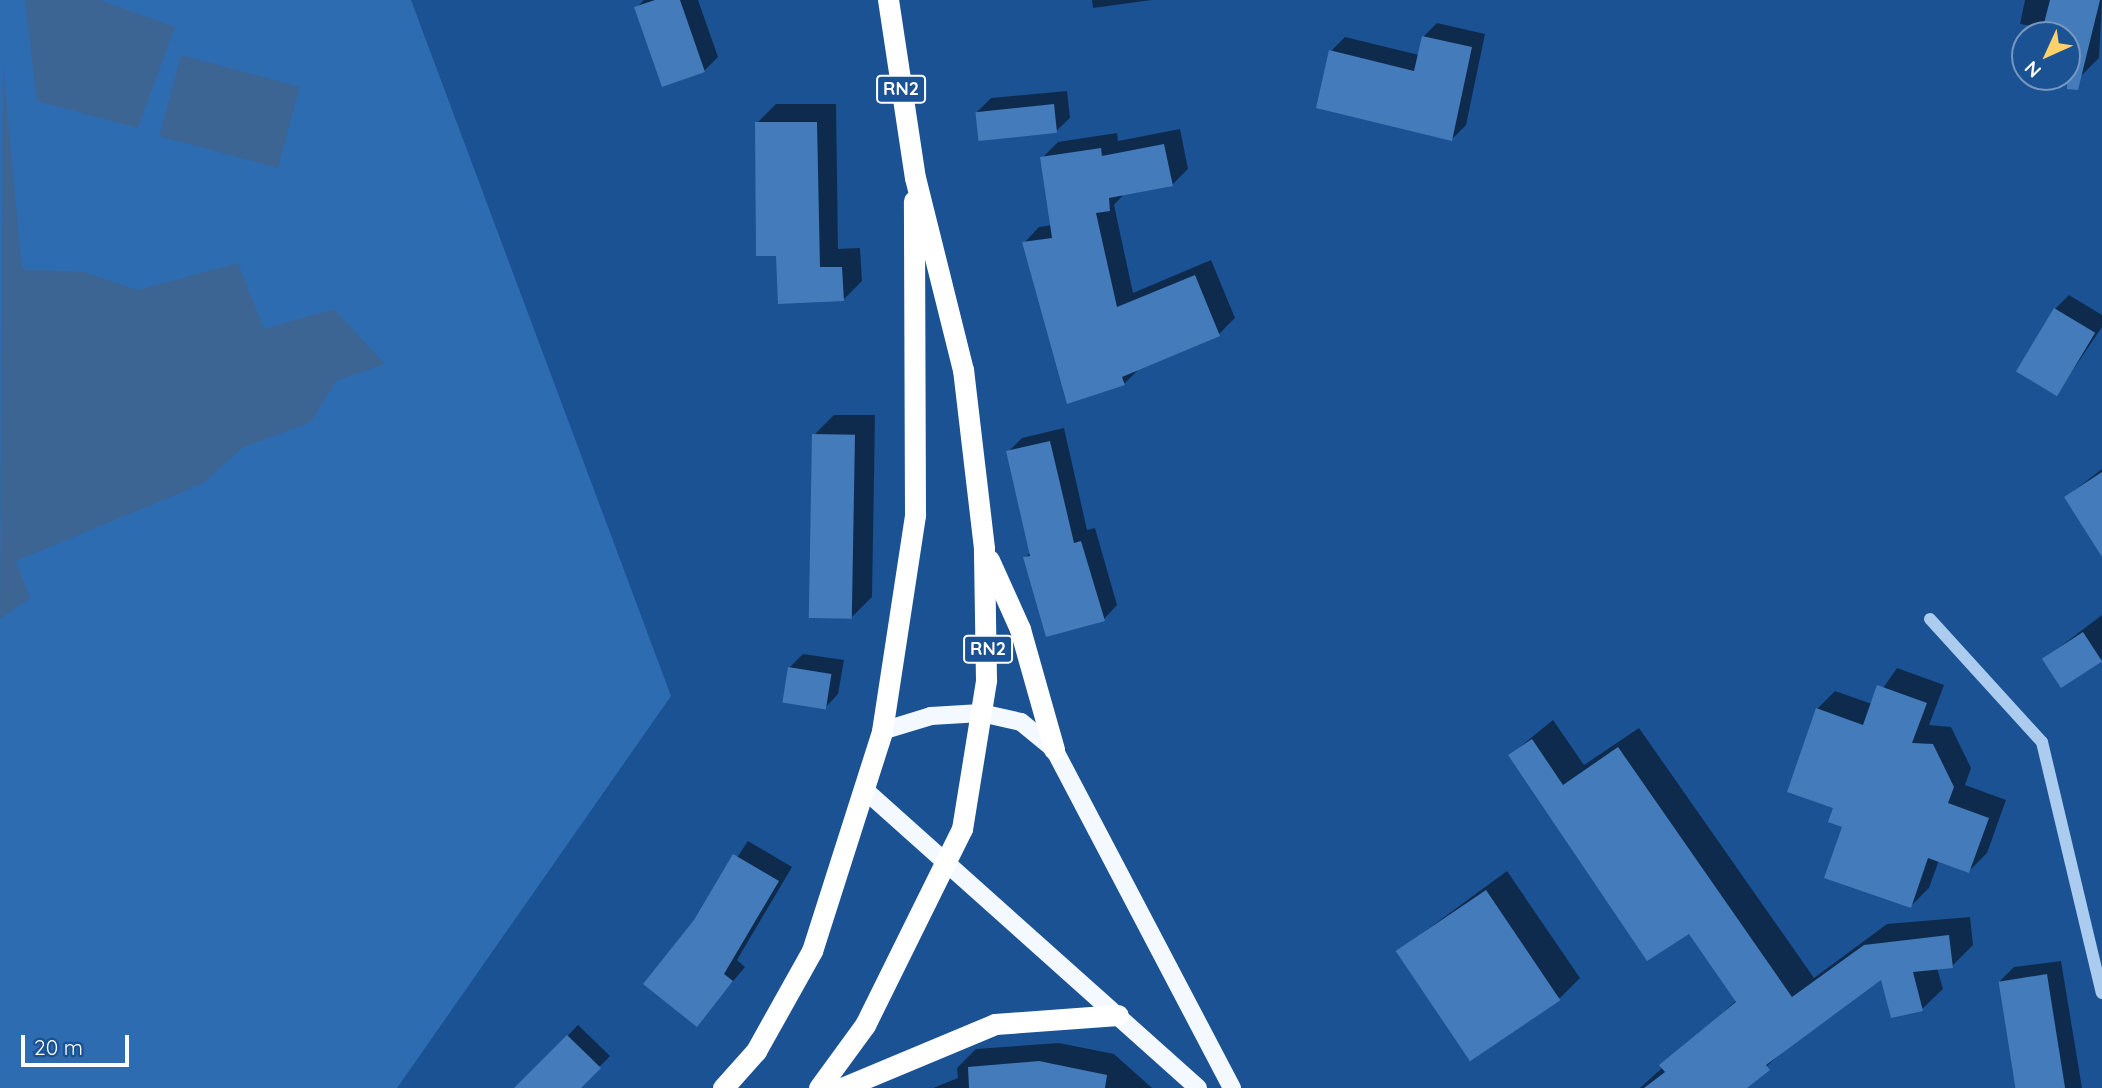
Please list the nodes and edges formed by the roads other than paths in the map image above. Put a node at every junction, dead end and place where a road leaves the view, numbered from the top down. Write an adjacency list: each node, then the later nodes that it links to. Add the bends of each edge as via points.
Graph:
1 (888, 0): 2 (highway, RN2)
2 (915, 178): 3 (highway, RN2, via 963,370); 6 (highway, RN2, via 915,515)
3 (984, 548): 5 (highway, RN2, via 989,640); 7 (highway, via 1020,629)
4 (1930, 619): 10 (street, via 2042,742)
5 (981, 713): 6 (main road, via 931,716); 7 (main road, via 1021,722); 9 (highway, RN2, via 962,829)
6 (882, 731): 8 (highway, RN2)
7 (1054, 749): 17 (main road, via 1077,782)
8 (867, 792): 9 (main road); 13 (highway, RN2, via 812,951 756,1051)
9 (944, 867): 12 (main road); 14 (highway, RN2, via 865,1025)
10 (2098, 957): 11 (street)
11 (2102, 993)
12 (1118, 1015): 15 (highway, via 995,1024); 16 (main road)
13 (723, 1088)
14 (820, 1088)
15 (842, 1088)
16 (1198, 1088)
17 (1232, 1088)

